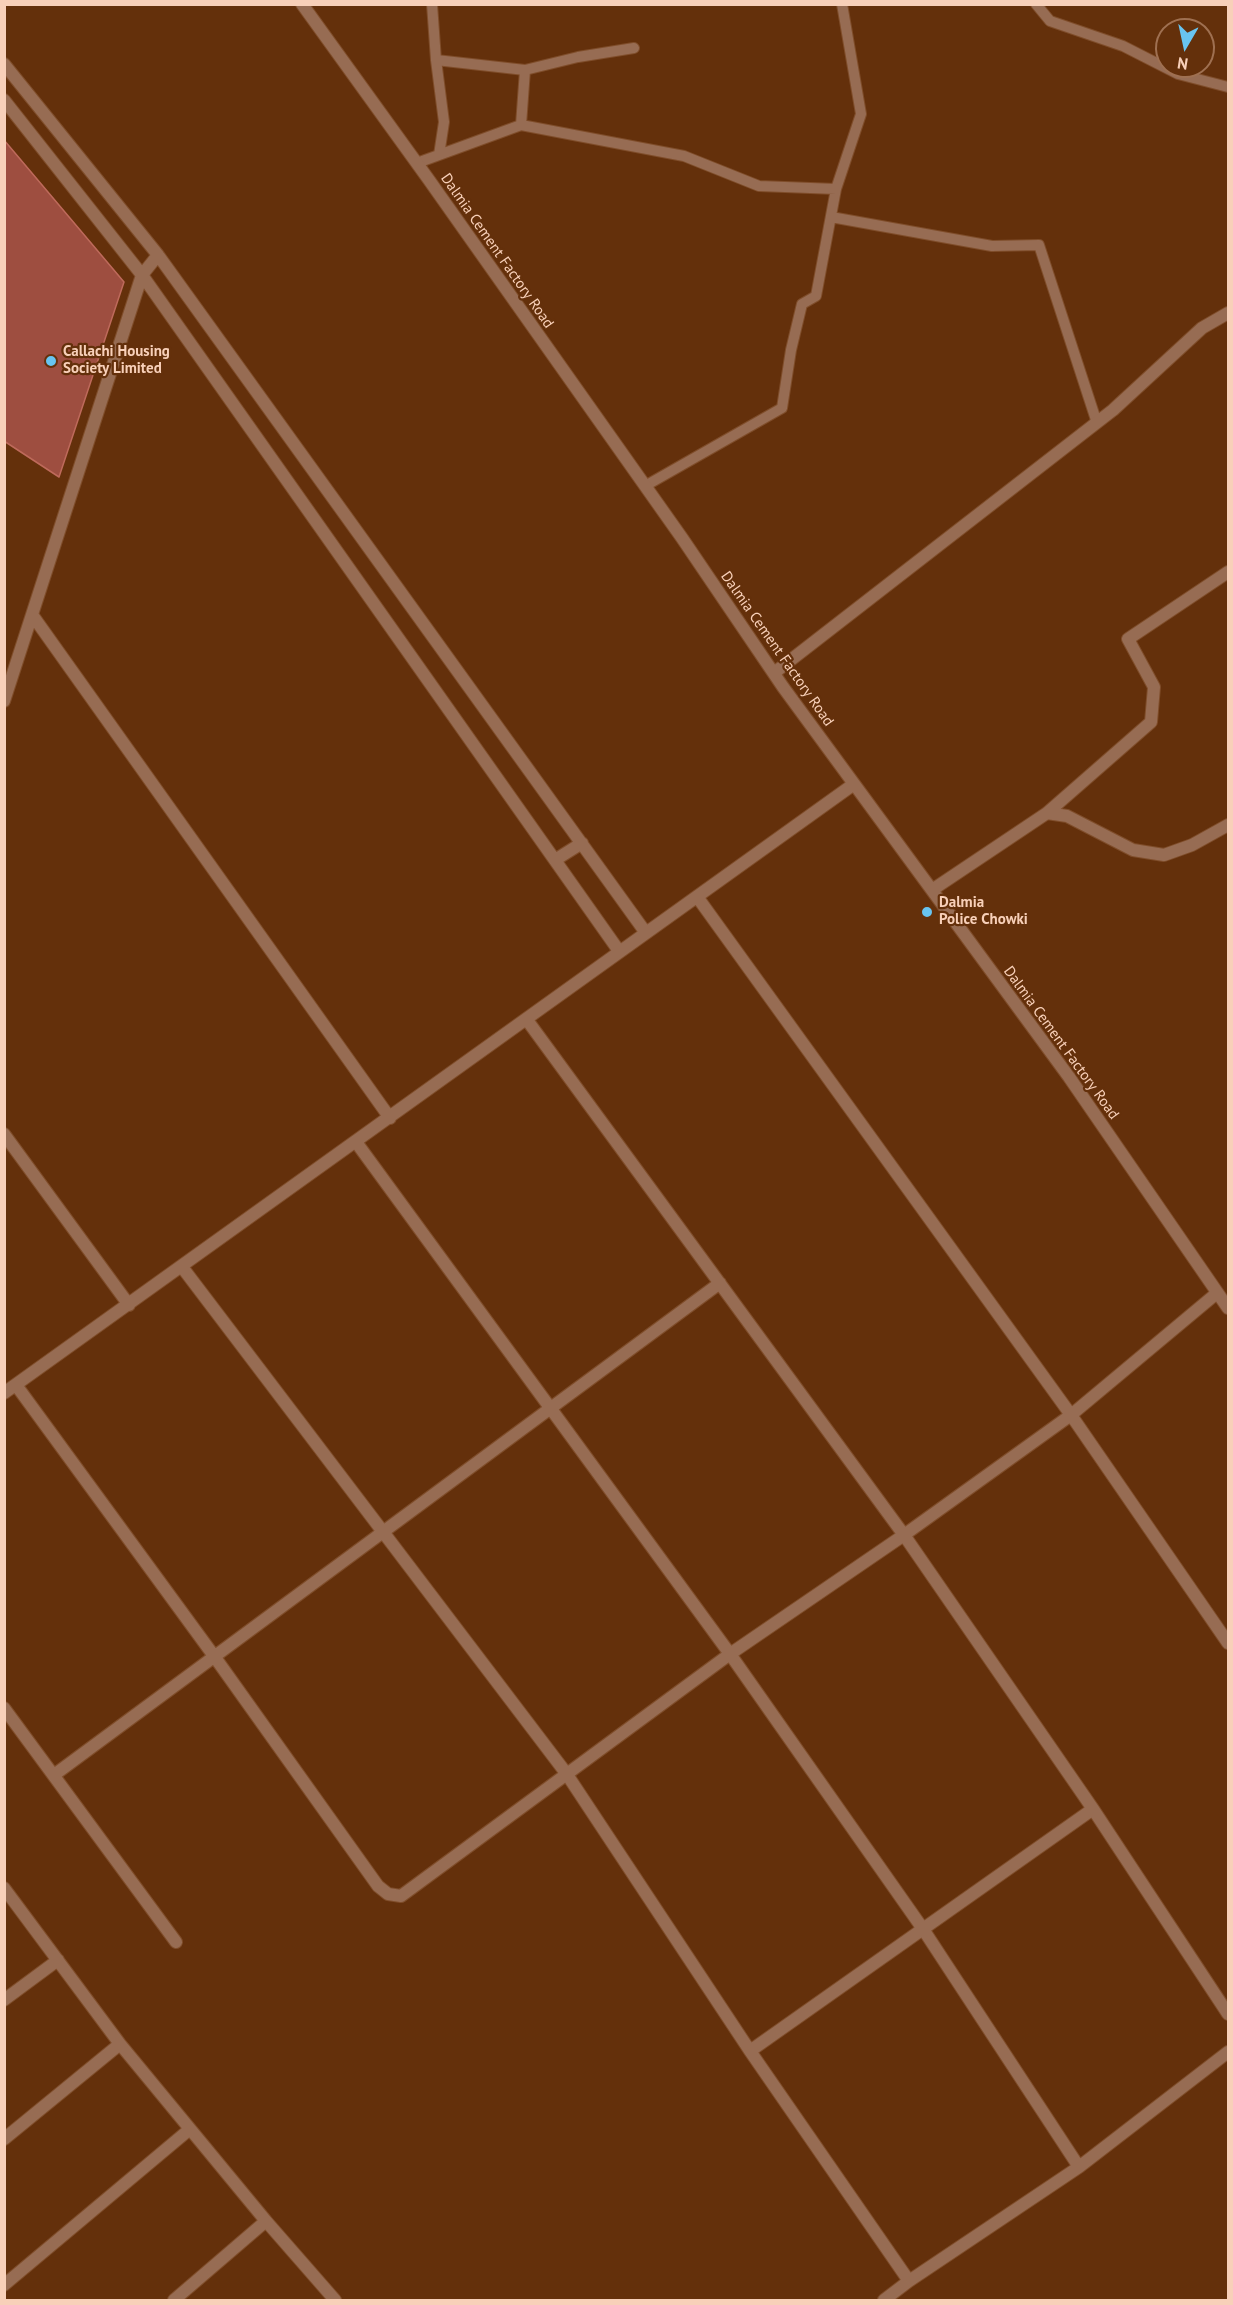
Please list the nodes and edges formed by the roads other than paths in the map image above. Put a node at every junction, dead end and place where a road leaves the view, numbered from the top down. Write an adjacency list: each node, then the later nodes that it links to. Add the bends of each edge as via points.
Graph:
1 (302, 4): 13 (street, Dalmia Cement Factory Road)
2 (432, 4): 6 (lane)
3 (842, 4): 14 (lane, via 861,114)
4 (1036, 4): 9 (lane, via 1050,21 1123,46 1178,74)
5 (634, 48): 8 (lane)
6 (436, 60): 8 (lane); 12 (lane, via 444,122)
7 (4, 64): 16 (street)
8 (525, 70): 11 (lane)
9 (1228, 87)
10 (4, 100): 17 (street)
11 (521, 125): 12 (lane); 14 (lane, via 684,156 759,186)
12 (439, 155): 13 (lane)
13 (417, 163): 20 (street, Dalmia Cement Factory Road)
14 (836, 189): 15 (lane)
15 (831, 217): 19 (lane, via 992,246 1039,245); 20 (lane, via 816,296 802,304 783,408)
16 (158, 255): 17 (street); 28 (street)
17 (142, 275): 22 (street); 29 (street)
18 (1228, 313): 19 (street, via 1202,328)
19 (1097, 423): 23 (street)
20 (645, 486): 23 (street, Dalmia Cement Factory Road)
21 (1228, 572): 26 (street, via 1128,639 1154,687 1151,722)
22 (33, 616): 24 (street); 35 (street)
23 (774, 673): 25 (street, Dalmia Cement Factory Road)
24 (4, 701)
25 (854, 784): 30 (street, Dalmia Cement Factory Road); 31 (street)
26 (1047, 813): 27 (street, via 1067,816 1133,850 1164,855); 30 (street)
27 (1228, 825)
28 (582, 843): 29 (street); 32 (street)
29 (555, 860): 33 (street)
30 (932, 890): 40 (street, Dalmia Cement Factory Road, via 1069,1077)
31 (698, 898): 32 (street); 46 (street)
32 (646, 933): 33 (street)
33 (619, 951): 34 (street)
34 (527, 1020): 35 (street); 39 (street)
35 (390, 1118): 37 (street)
36 (4, 1134): 41 (street)
37 (356, 1142): 38 (street); 45 (street)
38 (182, 1267): 41 (street); 47 (street)
39 (720, 1283): 45 (street); 48 (street)
40 (1217, 1293): 42 (street, Dalmia Cement Factory Road); 46 (street)
41 (129, 1305): 43 (street)
42 (1228, 1308)
43 (16, 1385): 44 (street); 51 (street)
44 (4, 1394)
45 (550, 1408): 47 (street); 50 (street)
46 (1071, 1415): 48 (street); 49 (street)
47 (383, 1532): 51 (street); 53 (street)
48 (904, 1535): 50 (street); 55 (street)
49 (1228, 1643)
50 (730, 1654): 53 (street); 57 (street)
51 (214, 1656): 53 (street, via 378,1886 388,1894 401,1896); 54 (street)
52 (4, 1708): 54 (street)
53 (566, 1773): 63 (street)
54 (54, 1775): 58 (street)
55 (1093, 1809): 57 (street); 61 (street)
56 (4, 1888): 59 (street)
57 (923, 1929): 63 (street); 67 (street)
58 (176, 1942)
59 (58, 1960): 60 (street); 62 (street)
60 (4, 2001)
61 (1228, 2014)
62 (120, 2044): 65 (street); 66 (street)
63 (750, 2051): 69 (street)
64 (1228, 2052): 67 (street)
65 (190, 2129): 68 (street); 70 (street)
66 (4, 2139)
67 (1080, 2167): 69 (street)
68 (266, 2221): 71 (street); 72 (street)
69 (909, 2281): 73 (street)
70 (4, 2284)
71 (174, 2301)
72 (335, 2301)
73 (884, 2301)

